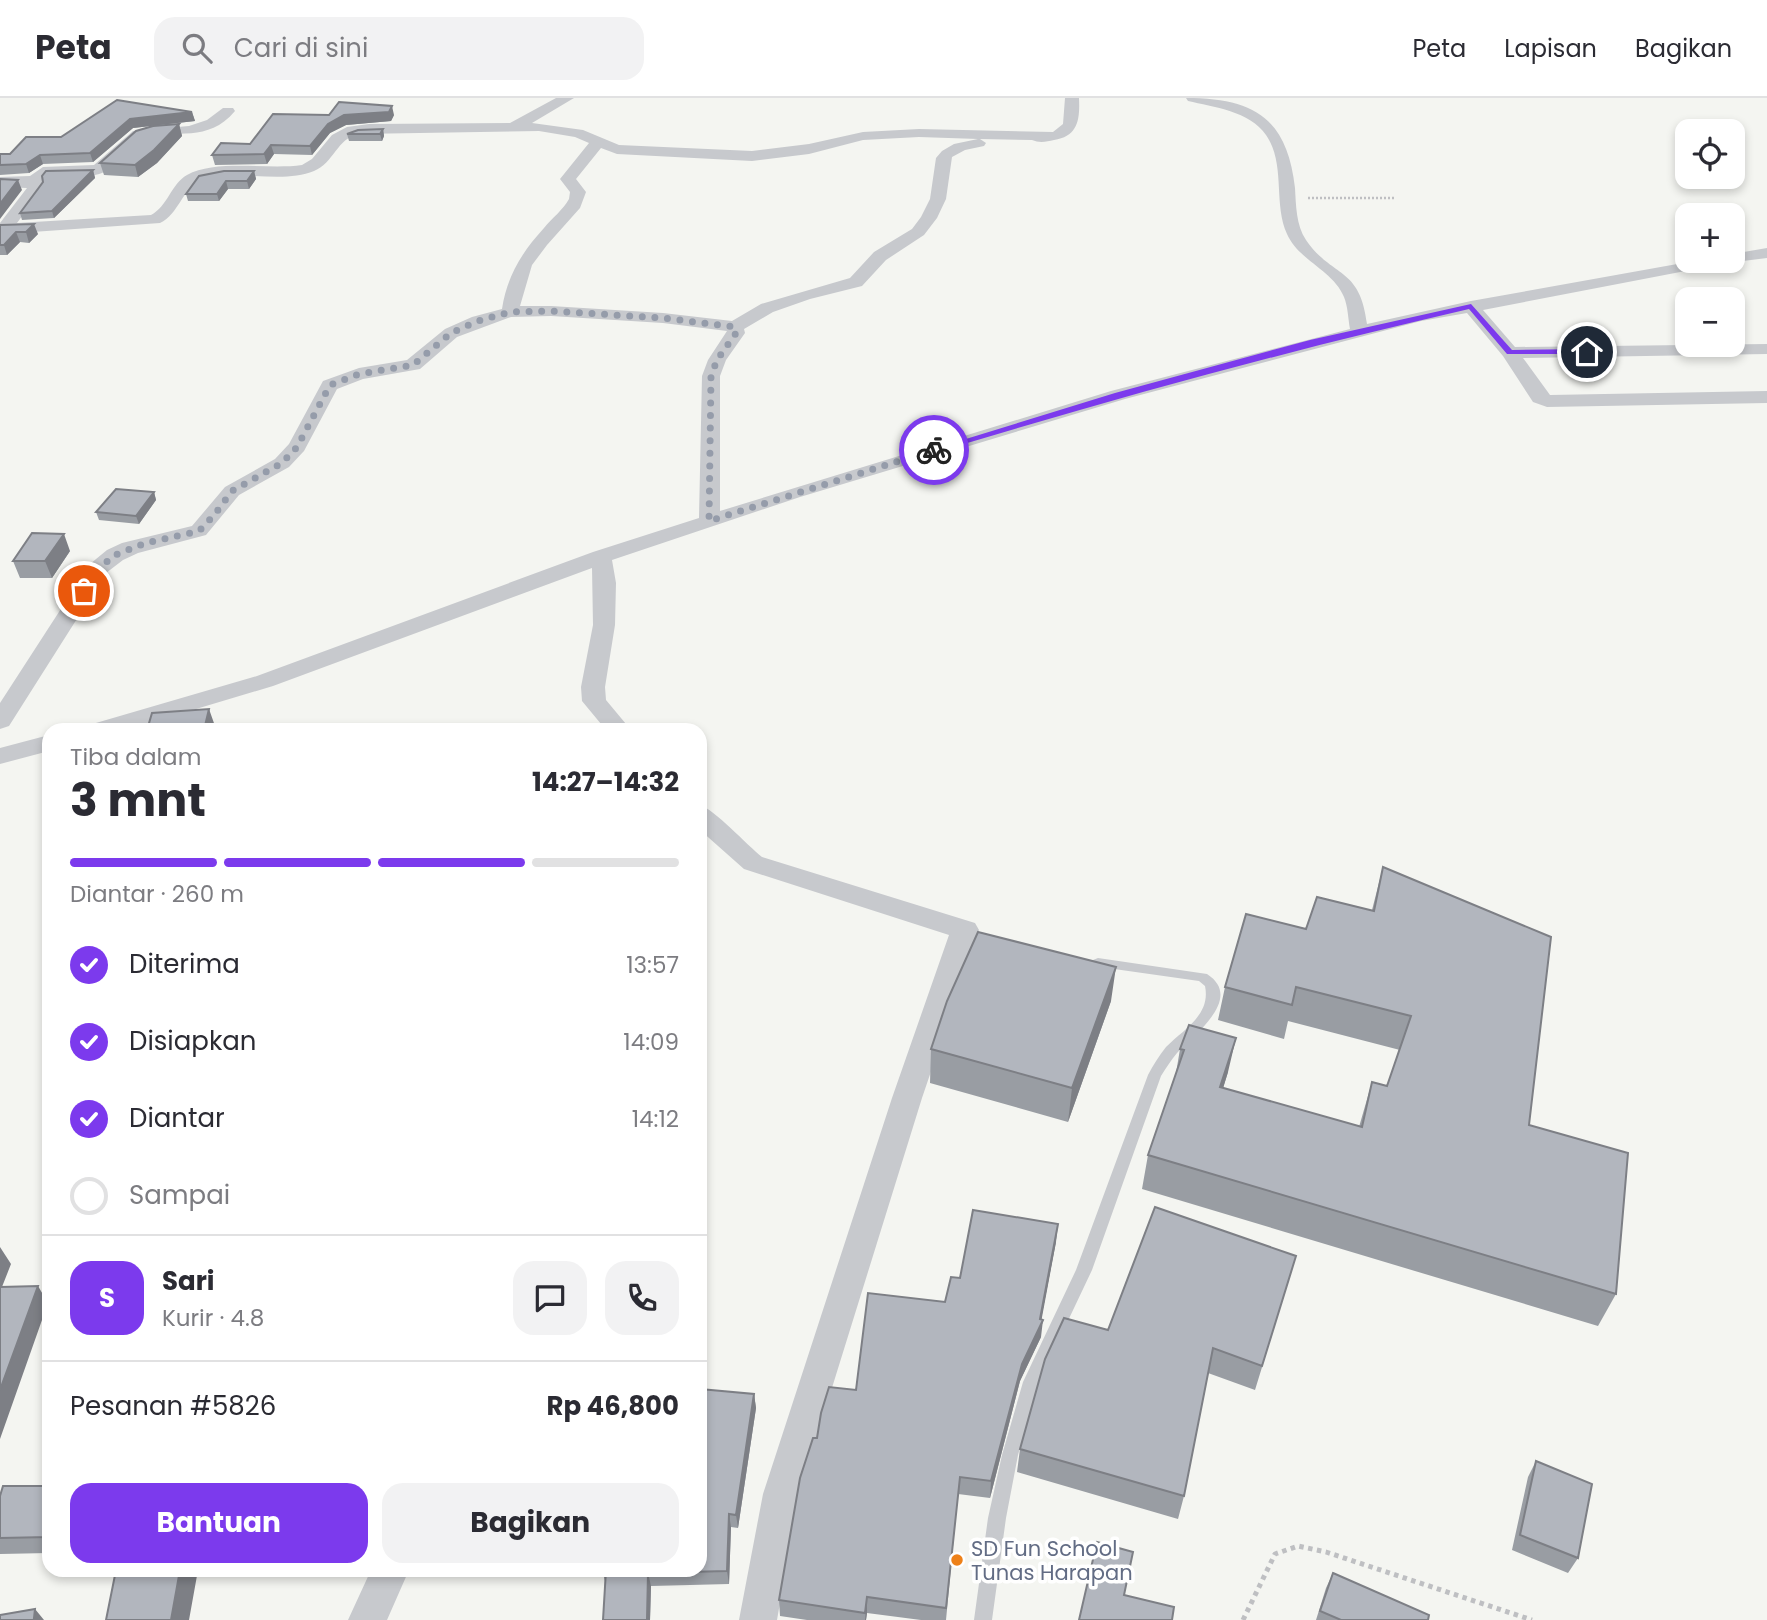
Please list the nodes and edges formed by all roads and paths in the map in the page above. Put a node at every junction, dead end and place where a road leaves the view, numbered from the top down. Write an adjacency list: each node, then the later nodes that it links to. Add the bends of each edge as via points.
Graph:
1 (567, 98): 5 (street)
2 (1072, 98): 6 (street, via 1073,124)
3 (1193, 98): 11 (street, via 1253,114 1269,128 1285,160)
4 (228, 111): 8 (street, via 191,130 138,134 97,169 43,172)
5 (514, 127): 7 (street, via 578,133); 12 (street, via 356,130 342,134 319,164 309,168 194,178 166,214 154,220)
6 (1055, 136): 7 (street, via 863,136 752,156 629,150); 18 (street, via 983,143 947,153 938,199 918,232 880,256 856,282 767,308)
7 (598, 142): 17 (street, via 568,179 578,190 574,205 525,260 512,289)
8 (34, 181): 9 (street); 12 (street, via 35,188)
9 (0, 182)
10 (1394, 198): 11 (path, via 1315,196)
11 (1288, 206): 19 (street, via 1299,241 1352,294)
12 (2, 229)
13 (1767, 253): 14 (street)
14 (1745, 257)
15 (1675, 269): 16 (street)
16 (1471, 306): 19 (street); 21 (street)
17 (510, 312): 18 (street, via 663,318); 25 (street, via 451,333 413,365 359,374 330,385 297,447 282,463 232,491 199,531 115,555 98,569)
18 (735, 327): 23 (street, via 736,333 711,376)
19 (1359, 332): 23 (street, via 1118,395)
20 (1767, 349): 21 (street)
21 (1510, 353): 22 (street, via 1539,398 1547,401)
22 (1767, 397)
23 (709, 521): 24 (street)
24 (601, 557): 26 (street, via 265,681); 27 (street, via 606,583 604,625 594,701)
25 (0, 721)
26 (122, 723)
27 (613, 723)
28 (42, 745): 29 (street)
29 (0, 756)
30 (707, 821): 34 (street, via 753,863 970,931 906,1098 781,1494)
31 (1085, 960): 35 (lane, via 1202,977 1211,983 1214,998 1207,1016 1155,1075 1084,1270 1031,1382 997,1518)
32 (387, 1577): 33 (street)
33 (367, 1620)
34 (758, 1620)
35 (983, 1620)
36 (1243, 1620): 37 (path, via 1275,1554 1298,1546)
37 (1532, 1620)

